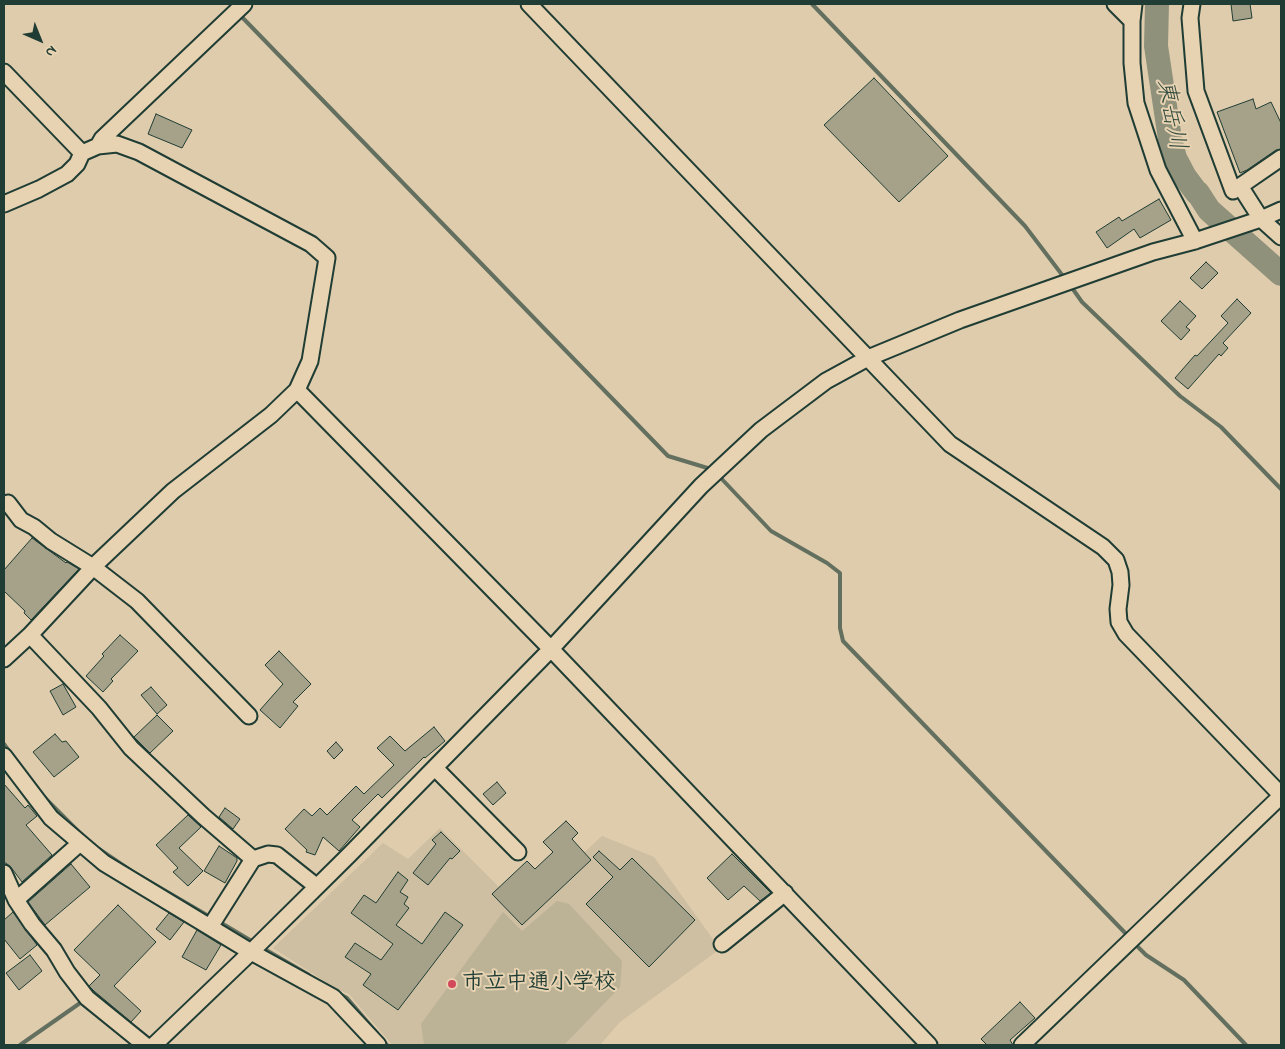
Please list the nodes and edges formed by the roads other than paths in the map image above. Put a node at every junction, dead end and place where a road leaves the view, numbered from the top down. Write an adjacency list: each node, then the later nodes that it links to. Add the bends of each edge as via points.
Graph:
1 (528, 4): 17 (street)
2 (1114, 4): 6 (street)
3 (1134, 4): 6 (street)
4 (1192, 4): 11 (street, via 1190,18 1196,91 1232,191)
5 (239, 8): 8 (street)
6 (1132, 21): 16 (street, via 1136,103 1158,170)
7 (4, 72): 9 (street)
8 (98, 146): 9 (street); 18 (street, via 117,144 139,152 311,244 327,258 310,361)
9 (82, 153): 12 (street, via 67,174)
10 (1281, 158): 11 (street)
11 (1240, 186): 14 (street)
12 (4, 204)
13 (1281, 210): 14 (street)
14 (1261, 219): 15 (street); 16 (street)
15 (1281, 237)
16 (1195, 241): 17 (street, via 1153,252 960,320)
17 (868, 358): 22 (street, via 826,381 761,430 701,486); 27 (street, via 950,444 1103,547 1116,560 1121,585 1119,622 1126,634)
18 (297, 390): 20 (street, via 272,414 173,491); 22 (street)
19 (8, 503): 20 (street, via 21,520)
20 (93, 566): 21 (street); 24 (street, via 137,601)
21 (30, 635): 23 (street); 30 (street, via 99,708 131,748 202,816)
22 (551, 649): 26 (street); 33 (street)
23 (4, 659)
24 (249, 716)
25 (4, 756): 28 (street, via 42,808)
26 (435, 768): 29 (street); 32 (street)
27 (1281, 795): 42 (street)
28 (79, 844): 34 (street); 35 (street, via 104,864)
29 (518, 852)
30 (253, 859): 32 (street, via 277,855); 35 (street)
31 (4, 873): 34 (street)
32 (316, 886): 37 (street)
33 (785, 893): 36 (street); 41 (street)
34 (16, 900): 38 (street, via 87,998)
35 (210, 927): 37 (street)
36 (722, 944)
37 (251, 952): 39 (street); 40 (street, via 333,997)
38 (145, 1045)
39 (154, 1045)
40 (378, 1045)
41 (929, 1045)
42 (1022, 1045)

